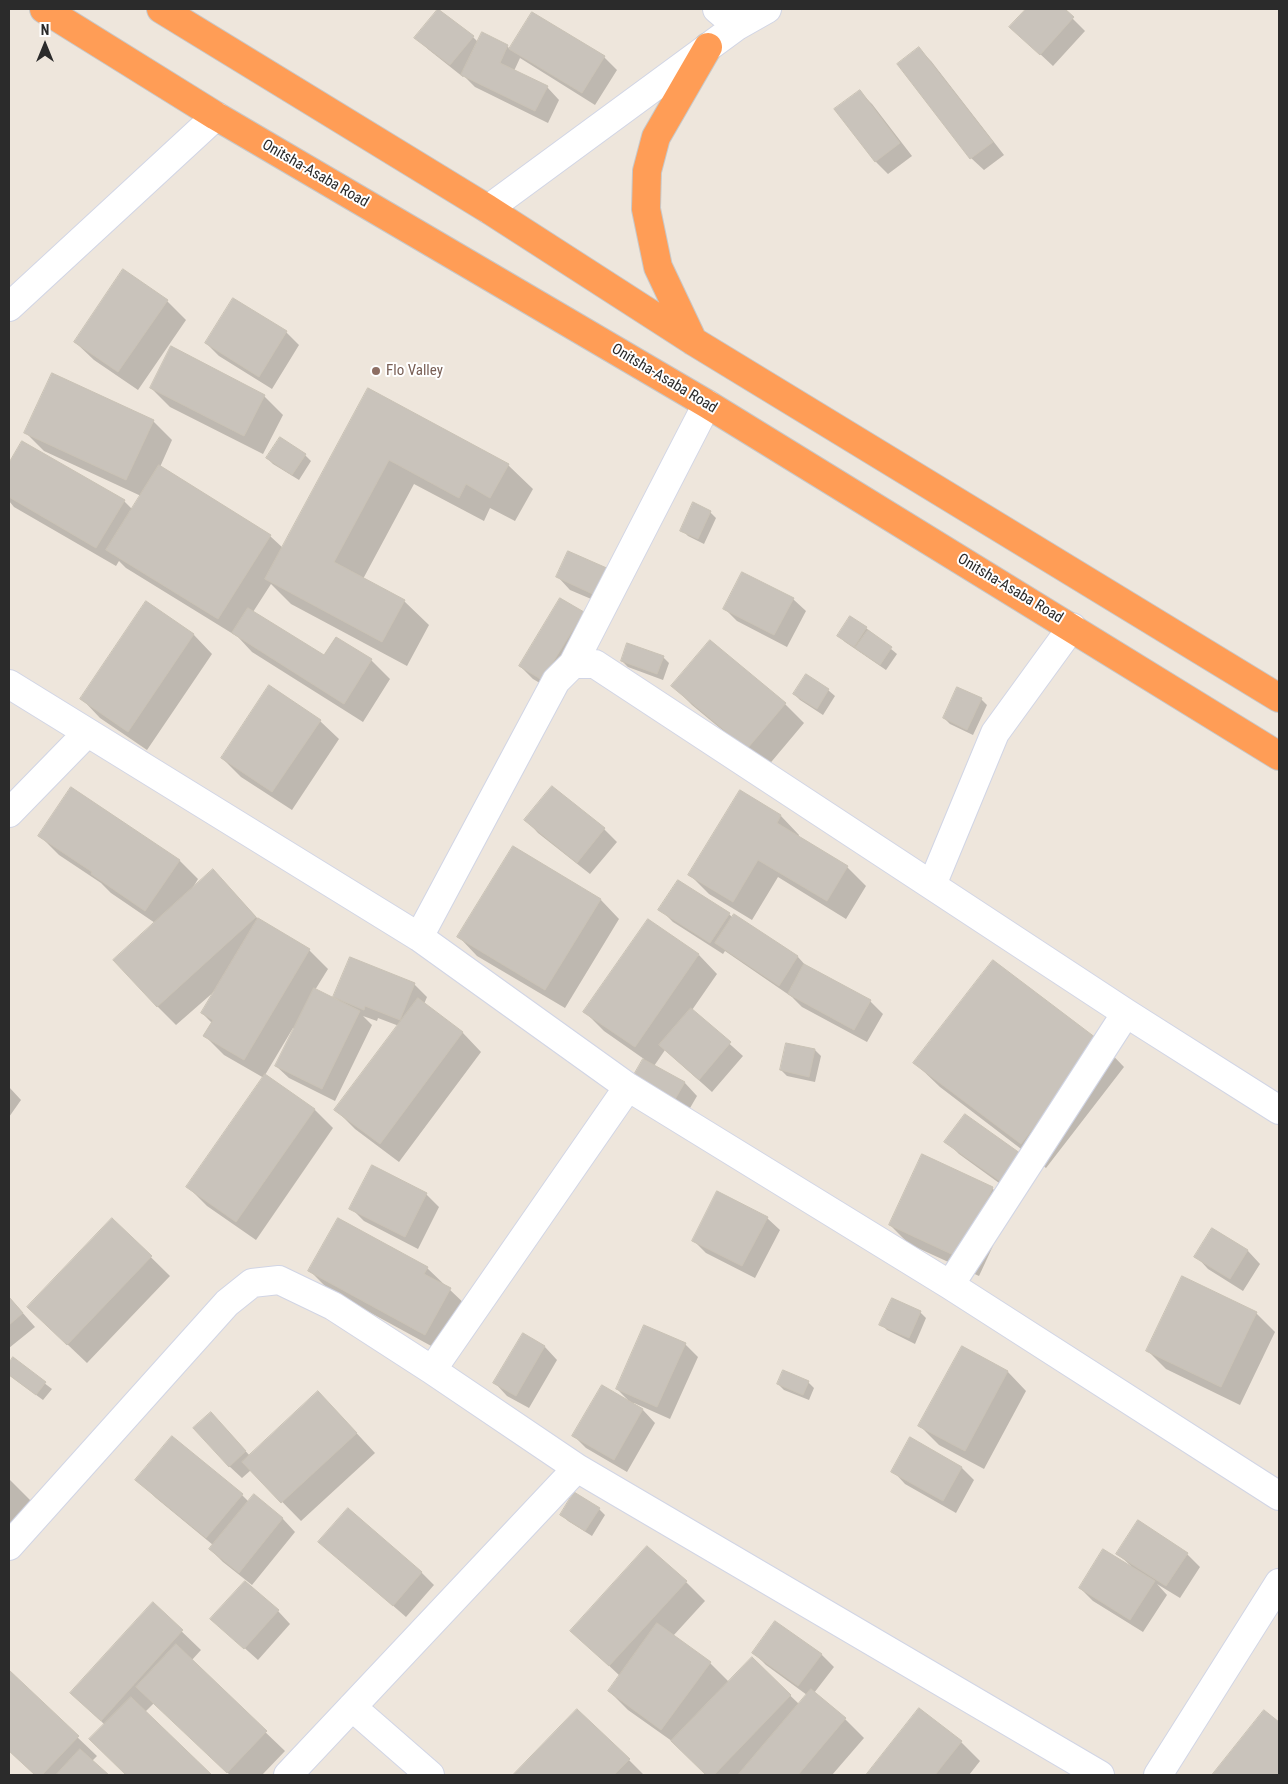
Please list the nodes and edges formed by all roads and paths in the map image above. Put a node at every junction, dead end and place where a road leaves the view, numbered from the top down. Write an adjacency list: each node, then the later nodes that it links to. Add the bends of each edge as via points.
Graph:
1 (44, 9): 6 (highway, Onitsha-Asaba Road)
2 (161, 9): 7 (highway)
3 (767, 9): 4 (street)
4 (727, 17): 5 (street)
5 (708, 47): 7 (street); 9 (highway, via 656,137 647,171 646,209 658,267)
6 (216, 116): 8 (street); 10 (highway, Onitsha-Asaba Road)
7 (488, 209): 9 (highway)
8 (9, 307)
9 (694, 341): 14 (highway)
10 (707, 404): 11 (highway, Onitsha-Asaba Road); 12 (street)
11 (1072, 628): 16 (highway, Onitsha-Asaba Road); 18 (street, via 996,733)
12 (573, 664): 18 (street, via 596,664); 19 (street, via 556,681)
13 (9, 684): 15 (street)
14 (1279, 698)
15 (87, 733): 17 (street); 19 (street)
16 (1279, 756)
17 (9, 813)
18 (932, 885): 20 (street)
19 (419, 937): 21 (street)
20 (1126, 1013): 22 (street); 23 (street)
21 (628, 1087): 23 (street); 24 (street)
22 (1279, 1110)
23 (950, 1285): 26 (street)
24 (432, 1370): 25 (street); 27 (street, via 333,1306 279,1280 252,1283 227,1303)
25 (577, 1468): 29 (street); 32 (street)
26 (1279, 1496)
27 (9, 1546)
28 (1279, 1583): 33 (street)
29 (352, 1707): 30 (street); 31 (street)
30 (288, 1775)
31 (430, 1775)
32 (1100, 1775)
33 (1158, 1775)

